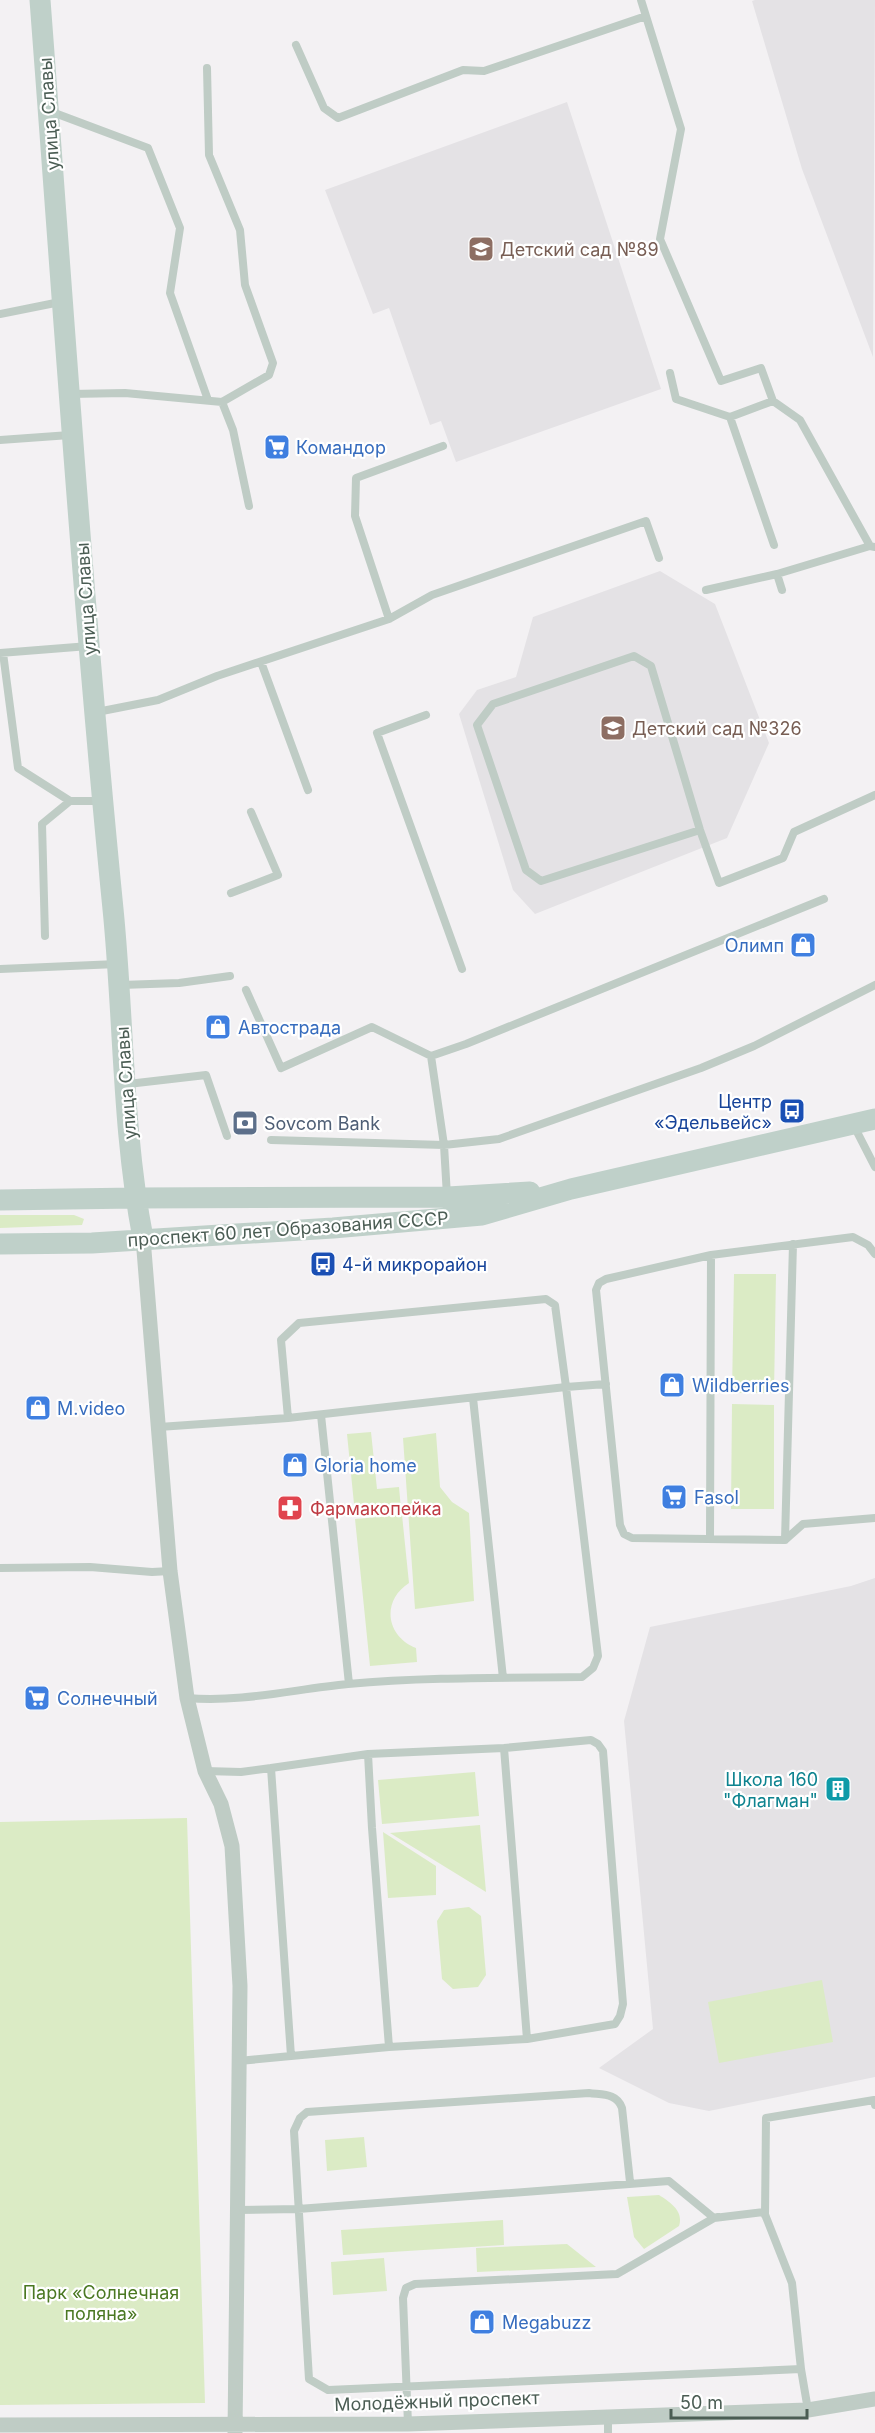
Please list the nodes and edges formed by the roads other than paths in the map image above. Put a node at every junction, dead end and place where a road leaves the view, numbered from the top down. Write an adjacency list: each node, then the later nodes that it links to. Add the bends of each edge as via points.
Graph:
1 (40, 0): 6 (main road, улица Славы)
2 (641, 0): 3 (lane)
3 (646, 16): 4 (lane, via 484,71 463,70 338,118 324,108); 12 (lane, via 681,129 660,239 721,381 761,368)
4 (296, 45)
5 (207, 68): 13 (lane, via 209,155 240,230 245,285 273,363 270,375)
6 (48, 111): 7 (main road, улица Славы); 11 (lane, via 148,148 180,228 170,293)
7 (63, 301): 8 (lane); 10 (main road, улица Славы)
8 (0, 314)
9 (670, 373): 14 (lane, via 676,399)
10 (70, 394): 11 (lane, via 125,393); 15 (main road, улица Славы)
11 (208, 400): 13 (lane)
12 (773, 401): 14 (lane); 20 (lane, via 800,420)
13 (222, 402): 18 (lane, via 233,430)
14 (730, 417): 19 (lane)
15 (73, 434): 16 (lane); 26 (main road, улица Славы)
16 (0, 440)
17 (443, 446): 25 (lane, via 356,478 355,516)
18 (249, 506)
19 (774, 545)
20 (873, 546): 22 (lane)
21 (659, 558): 25 (lane, via 646,521 432,595)
22 (777, 574): 23 (lane); 24 (lane)
23 (706, 590)
24 (782, 590)
25 (389, 619): 28 (lane)
26 (90, 646): 27 (lane); 29 (main road, улица Славы)
27 (2, 653): 33 (lane, via 18,768)
28 (261, 662): 29 (lane, via 158,699); 31 (lane)
29 (95, 712): 34 (main road, улица Славы)
30 (426, 715): 41 (lane, via 377,732)
31 (308, 790)
32 (875, 795): 36 (lane, via 794,832 783,858 719,883)
33 (70, 801): 34 (lane); 39 (lane, via 42,824)
34 (102, 801): 42 (main road, улица Славы)
35 (251, 812): 37 (lane, via 278,875)
36 (700, 830): 36 (lane, via 541,881 526,870 477,725 493,704 634,656 651,666)
37 (231, 893)
38 (824, 899): 46 (lane)
39 (45, 936)
40 (0, 969): 42 (lane)
41 (462, 969)
42 (119, 974): 43 (lane, via 179,983); 47 (main road, улица Славы)
43 (230, 976)
44 (875, 985): 52 (lane, via 701,1068 499,1139)
45 (246, 990): 46 (lane, via 282,1068 372,1027)
46 (431, 1056): 52 (lane)
47 (125, 1084): 50 (lane, via 206,1075); 56 (main road, улица Славы)
48 (875, 1119): 49 (main road, проспект 60 лет Образования СССР)
49 (854, 1125): 53 (lane); 54 (main road, проспект 60 лет Образования СССР)
50 (227, 1136)
51 (271, 1140): 52 (lane)
52 (444, 1145): 55 (lane)
53 (875, 1167)
54 (571, 1190): 55 (main road, проспект 60 лет Образования СССР); 58 (main road, проспект 60 лет Образования СССР, via 482,1215)
55 (448, 1197): 56 (main road, проспект 60 лет Образования СССР)
56 (135, 1198): 57 (main road, проспект 60 лет Образования СССР); 58 (main road, улица Славы)
57 (0, 1200)
58 (143, 1238): 60 (main road, проспект 60 лет Образования СССР); 68 (street)
59 (793, 1244): 61 (lane, via 853,1237); 62 (lane); 71 (lane)
60 (0, 1245)
61 (875, 1254)
62 (711, 1255): 63 (lane, via 599,1283 596,1290); 70 (lane)
63 (606, 1384): 64 (lane); 70 (lane, via 624,1534 632,1538)
64 (566, 1387): 65 (lane); 67 (lane, via 555,1305 546,1299 299,1323 281,1340); 74 (lane, via 598,1656 593,1668 582,1677)
65 (473, 1398): 66 (lane); 74 (lane)
66 (321, 1414): 67 (lane); 75 (lane)
67 (288, 1418): 68 (lane)
68 (159, 1427): 73 (street)
69 (875, 1518): 71 (lane, via 803,1524)
70 (710, 1538): 71 (lane)
71 (786, 1540)
72 (0, 1568): 73 (lane)
73 (170, 1571): 76 (street)
74 (503, 1678): 75 (lane)
75 (349, 1684): 76 (lane, via 253,1696)
76 (187, 1698): 80 (street)
77 (504, 1748): 78 (lane); 81 (lane); 81 (lane, via 591,1740 603,1751 620,2016 615,2024)
78 (368, 1754): 79 (lane); 82 (lane)
79 (271, 1768): 80 (lane); 83 (lane)
80 (206, 1771): 84 (street, via 221,1804 232,1846 240,1986)
81 (527, 2039): 82 (lane)
82 (389, 2047): 83 (lane)
83 (291, 2056): 84 (lane)
84 (239, 2061): 88 (street)
85 (875, 2105): 89 (lane, via 874,2100 766,2118)
86 (630, 2182): 87 (lane); 87 (lane, via 622,2108 612,2096 589,2093 307,2112 294,2131); 90 (lane, via 669,2181)
87 (298, 2209): 88 (lane); 92 (lane, via 309,2379 328,2390)
88 (238, 2210): 98 (street)
89 (764, 2212): 90 (lane); 91 (lane, via 792,2283)
90 (714, 2218): 92 (lane, via 617,2274 415,2284 406,2288 403,2298)
91 (801, 2369): 92 (lane); 94 (lane)
92 (407, 2387): 96 (lane)
93 (875, 2399): 94 (street, Молодёжный проспект)
94 (808, 2410): 95 (street, Молодёжный проспект)
95 (608, 2415): 96 (street, Молодёжный проспект); 99 (lane)
96 (408, 2424): 98 (street, Молодёжный проспект)
97 (0, 2425): 98 (street, Молодёжный проспект)
98 (235, 2429)
99 (608, 2433)

